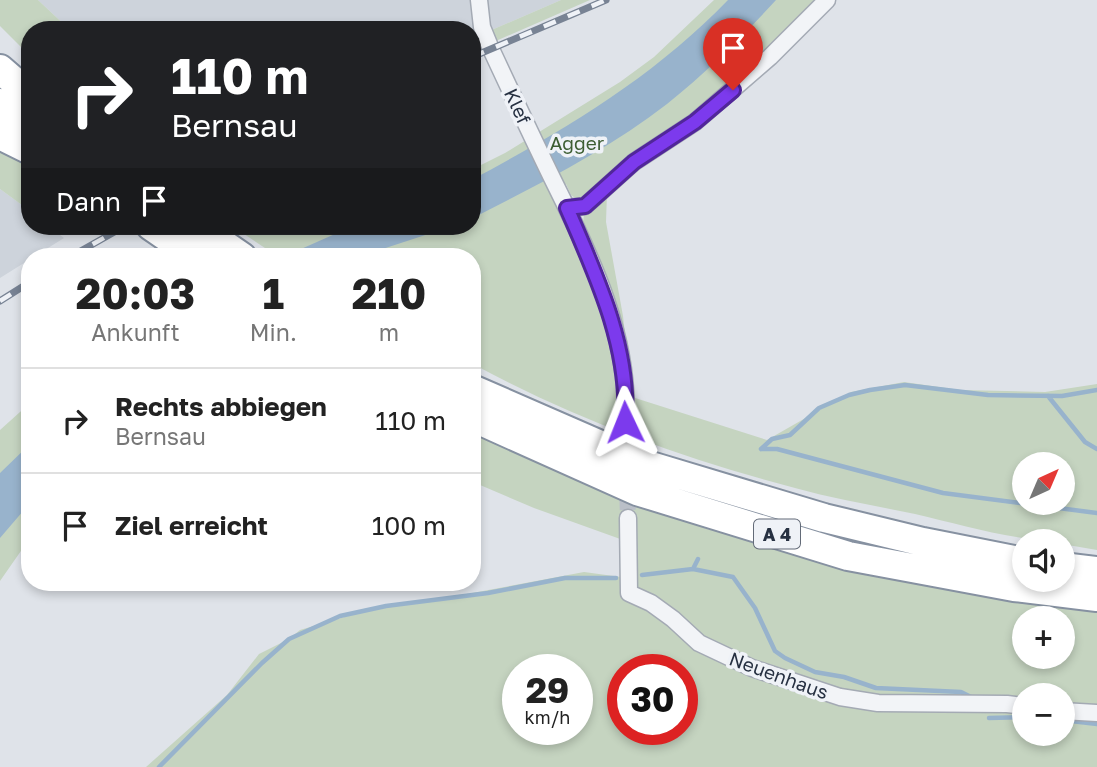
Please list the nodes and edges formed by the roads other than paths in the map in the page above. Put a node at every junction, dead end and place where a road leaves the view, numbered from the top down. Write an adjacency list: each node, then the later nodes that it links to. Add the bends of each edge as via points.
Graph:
1 (478, 0): 9 (street, Klef, via 482,27)
2 (827, 0): 9 (street, via 695,122 634,162 585,206)
3 (0, 69): 4 (highway)
4 (21, 87)
5 (0, 103): 6 (highway)
6 (21, 121)
7 (0, 135): 8 (highway)
8 (21, 146)
9 (567, 208): 16 (street, via 611,317)
10 (164, 235): 12 (highway)
11 (210, 235): 13 (highway)
12 (183, 248)
13 (229, 248)
14 (481, 394): 18 (highway, A 4, via 644,464 824,518)
15 (481, 421): 21 (highway, A 4, via 638,491 848,555 1014,587)
16 (625, 422)
17 (628, 518): 22 (street, Neuenhaus, via 628,593 673,618 699,643 752,668 840,697 878,703)
18 (1012, 560)
19 (1075, 568): 20 (highway)
20 (1097, 571)
21 (1097, 597)
22 (1012, 705)
23 (1075, 712): 24 (street)
24 (1097, 713)

